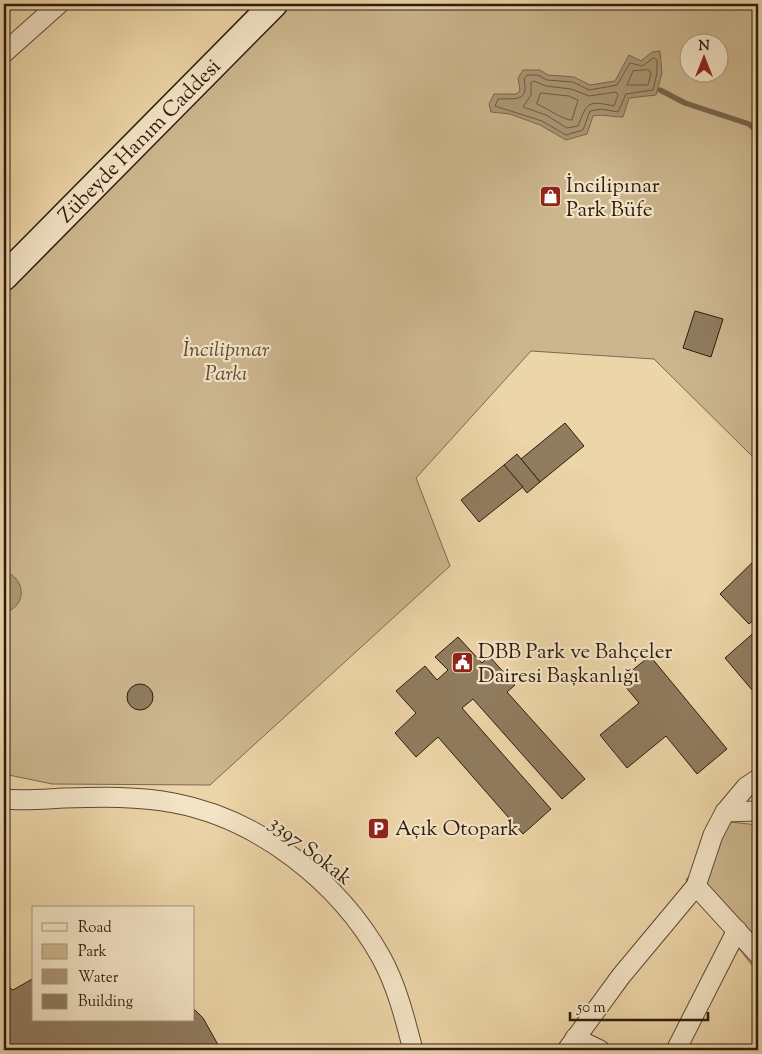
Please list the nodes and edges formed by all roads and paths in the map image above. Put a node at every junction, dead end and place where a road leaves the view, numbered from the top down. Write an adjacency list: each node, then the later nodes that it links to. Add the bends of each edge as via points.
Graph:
1 (59, 4): 3 (street)
2 (274, 4): 4 (main road, Zübeyde Hanım Caddesi)
3 (4, 53)
4 (4, 277)
5 (758, 778): 8 (street)
6 (4, 800): 13 (street, 3397 Sokak, via 118,797 174,803 202,811 260,836 339,898 355,919 381,958 399,998)
7 (758, 811): 8 (street)
8 (725, 812): 9 (street)
9 (696, 886): 10 (street); 12 (street, via 621,976)
10 (736, 930): 11 (street); 15 (street)
11 (758, 954)
12 (571, 1044): 14 (street)
13 (412, 1050)
14 (600, 1050)
15 (676, 1050)

